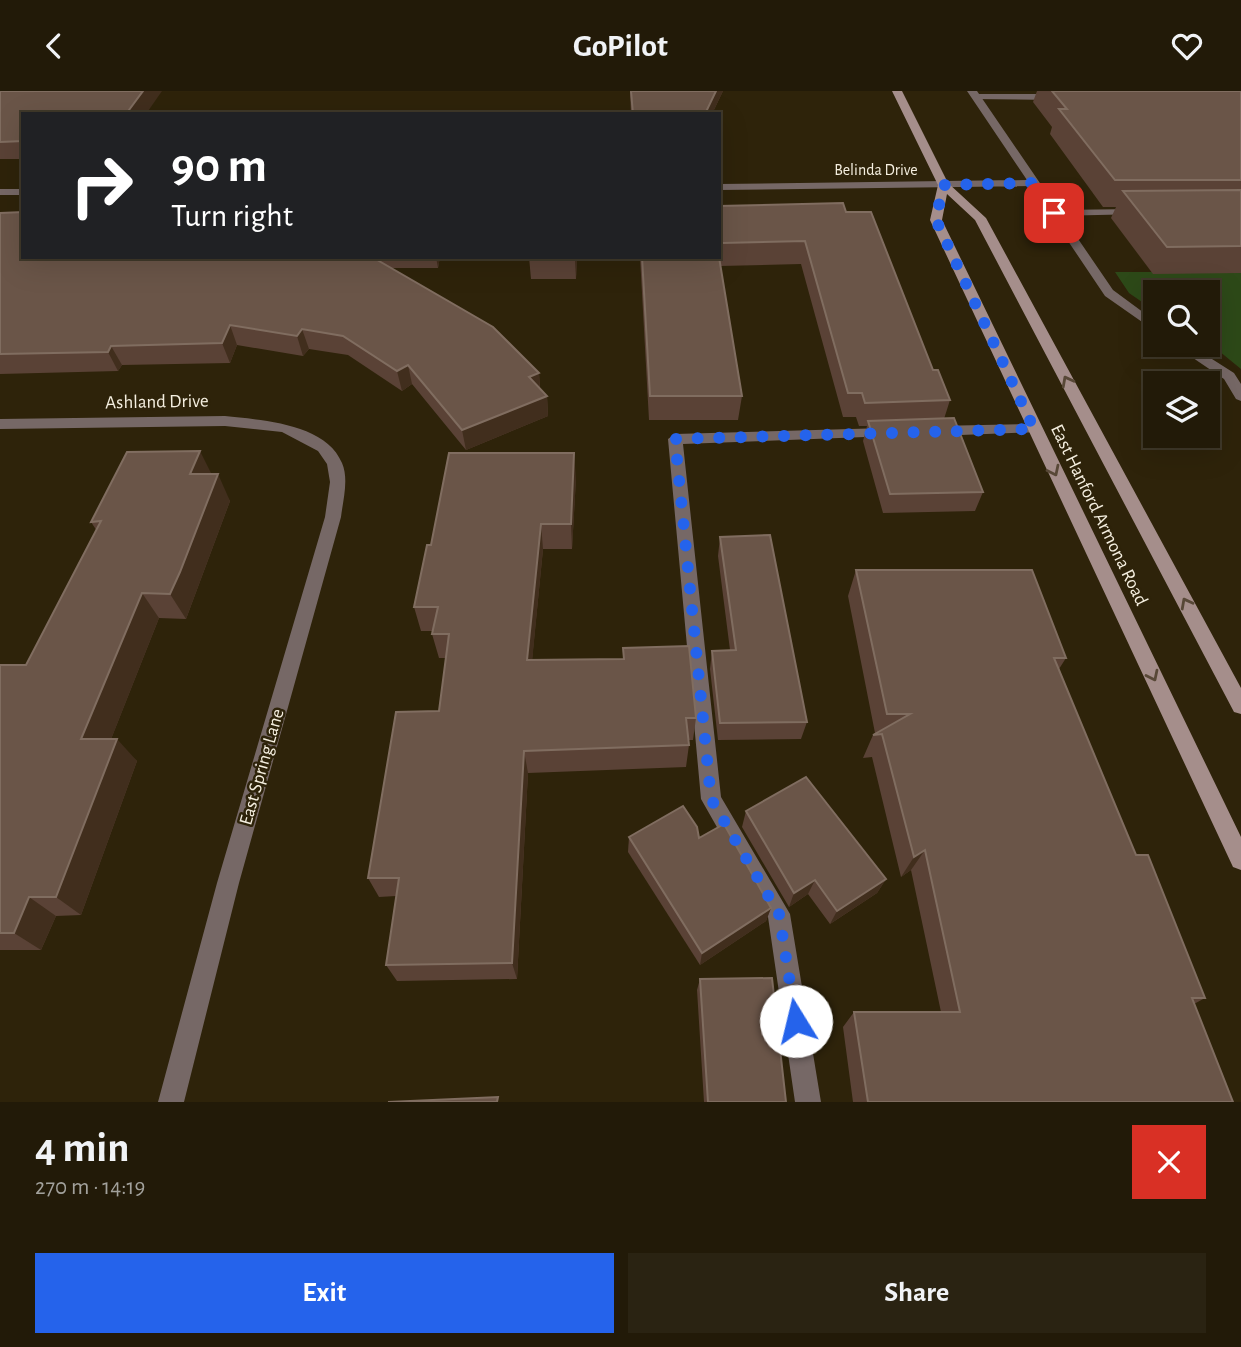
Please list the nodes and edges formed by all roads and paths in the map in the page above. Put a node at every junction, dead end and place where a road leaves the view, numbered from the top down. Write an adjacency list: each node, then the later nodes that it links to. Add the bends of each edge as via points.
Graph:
1 (897, 91): 5 (main road, East Hanford Armona Road)
2 (974, 94): 3 (street); 4 (street)
3 (1072, 97)
4 (1034, 183): 5 (street, Belinda Drive); 10 (street)
5 (943, 185): 6 (street, Belinda Drive); 15 (main road, East Hanford Armona Road, via 936,220); 17 (main road, East Hanford Armona Road, one-way to 5, via 980,218)
6 (721, 187)
7 (0, 192): 8 (street)
8 (21, 192)
9 (1147, 212): 10 (street)
10 (1054, 213): 11 (street, via 1109,293)
11 (1143, 318)
12 (1199, 357): 13 (street, via 1228,376)
13 (1241, 396)
14 (0, 425): 16 (street, Ashland Drive, via 233,421 285,428)
15 (1034, 429): 18 (main road, East Hanford Armona Road, one-way to 18); 20 (street, via 675,439 711,799 779,914)
16 (312, 440): 19 (street, East Spring Lane, via 335,463 334,517 228,883)
17 (1241, 706)
18 (1241, 860)
19 (171, 1102)
20 (808, 1102)

